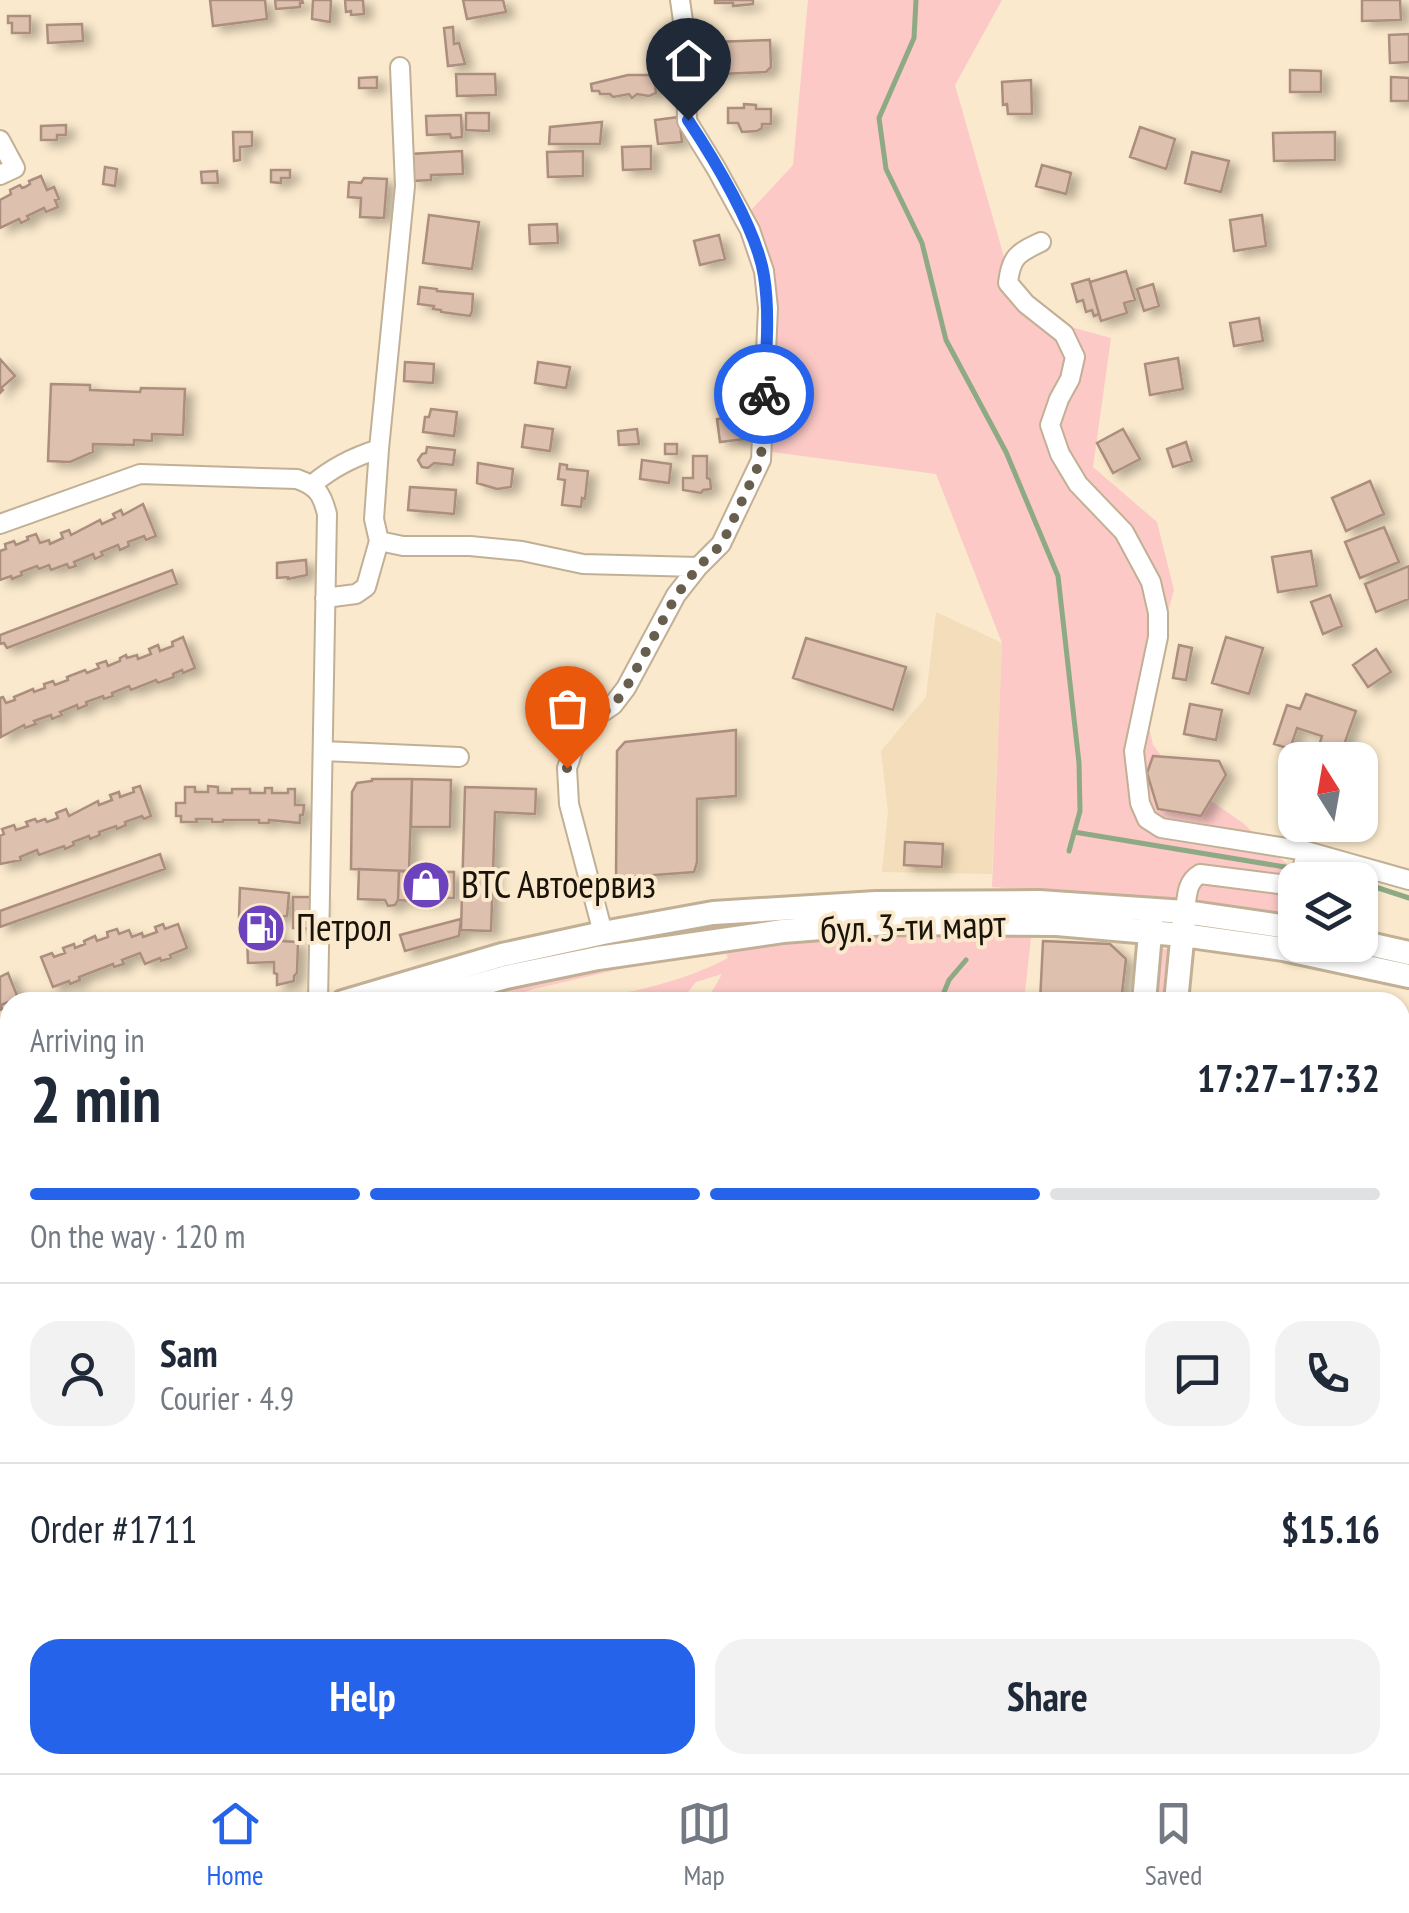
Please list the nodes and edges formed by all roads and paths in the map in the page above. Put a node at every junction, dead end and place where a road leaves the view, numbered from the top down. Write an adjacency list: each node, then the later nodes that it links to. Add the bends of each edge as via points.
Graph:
1 (680, 0): 10 (street, via 688,120 750,230 768,308 761,460 722,544)
2 (400, 66): 6 (street, via 405,186)
3 (0, 140): 4 (street, via 14,168)
4 (0, 175)
5 (1041, 242): 14 (street, via 1020,252 1008,283 1064,334 1075,358 1050,425 1078,484 1124,532 1151,582 1158,614 1134,751 1140,802 1147,819 1161,828)
6 (378, 449): 7 (street); 9 (street)
7 (313, 484): 8 (street, via 297,478 140,474); 11 (street, via 327,514)
8 (0, 524)
9 (379, 542): 10 (street, via 522,551 583,564); 11 (street, via 366,587)
10 (698, 567): 22 (street, via 626,688 579,733 567,768)
11 (325, 598): 12 (street)
12 (322, 751): 13 (street); 26 (street)
13 (458, 757)
14 (1278, 864)
15 (1278, 872): 20 (street, via 1192,878)
16 (1378, 877): 17 (street)
17 (1409, 880)
18 (1152, 909): 20 (street, бул. 3-ти март); 21 (street); 22 (street, бул. 3-ти март, via 876,903 714,913)
19 (1278, 921): 20 (street, бул. 3-ти март)
20 (1184, 924): 21 (street, бул. 3-ти март); 25 (street, бул. 3-ти март); 30 (street)
21 (1151, 933): 28 (street, бул. 3-ти март, via 962,922 783,931 598,958); 29 (street)
22 (602, 934): 27 (street, бул. 3-ти март)
23 (1378, 946): 24 (street)
24 (1409, 953)
25 (1409, 976)
26 (318, 992)
27 (378, 992)
28 (456, 992)
29 (1145, 992)
30 (1177, 992)

